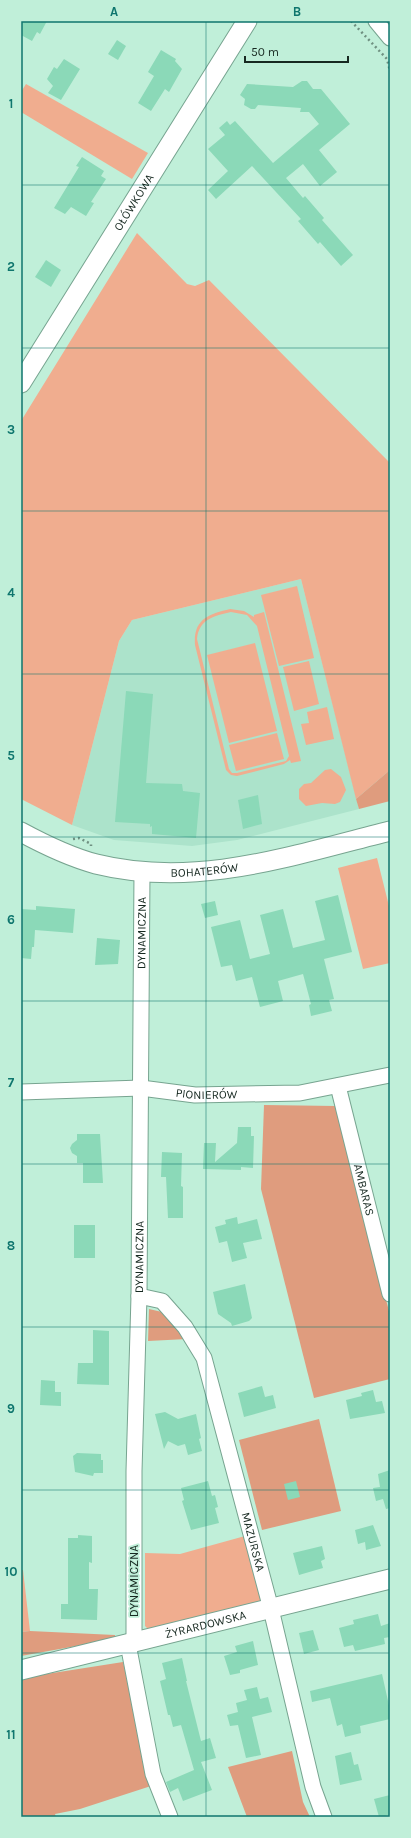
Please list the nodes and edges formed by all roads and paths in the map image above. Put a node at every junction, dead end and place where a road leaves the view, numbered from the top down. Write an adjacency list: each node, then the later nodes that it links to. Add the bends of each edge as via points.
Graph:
1 (247, 21): 6 (street, OŁÓWKOWA)
2 (351, 21): 5 (path, via 387,59)
3 (376, 21): 4 (street)
4 (390, 38)
5 (390, 71)
6 (21, 383)
7 (390, 831): 9 (street, BOHATERÓW, via 242,868 187,874)
8 (21, 832): 9 (street, BOHATERÓW, via 45,845 96,864)
9 (142, 872): 12 (street, DYNAMICZNA)
10 (390, 1075): 11 (street, PIONIERÓW)
11 (338, 1086): 12 (street, PIONIERÓW, via 300,1093 195,1094); 14 (street, AMBARAS)
12 (141, 1088): 13 (street, PIONIERÓW); 15 (street, DYNAMICZNA)
13 (21, 1092)
14 (390, 1294)
15 (139, 1296): 17 (street, MAZURSKA, via 162,1301 185,1327 204,1358); 18 (street, DYNAMICZNA)
16 (390, 1579): 17 (street, ŻYRARDOWSKA)
17 (271, 1609): 18 (street, ŻYRARDOWSKA); 21 (street, MAZURSKA, via 313,1787)
18 (132, 1644): 19 (street, ŻYRARDOWSKA); 20 (street, DYNAMICZNA, via 153,1774)
19 (21, 1670)
20 (170, 1817)
21 (324, 1817)

